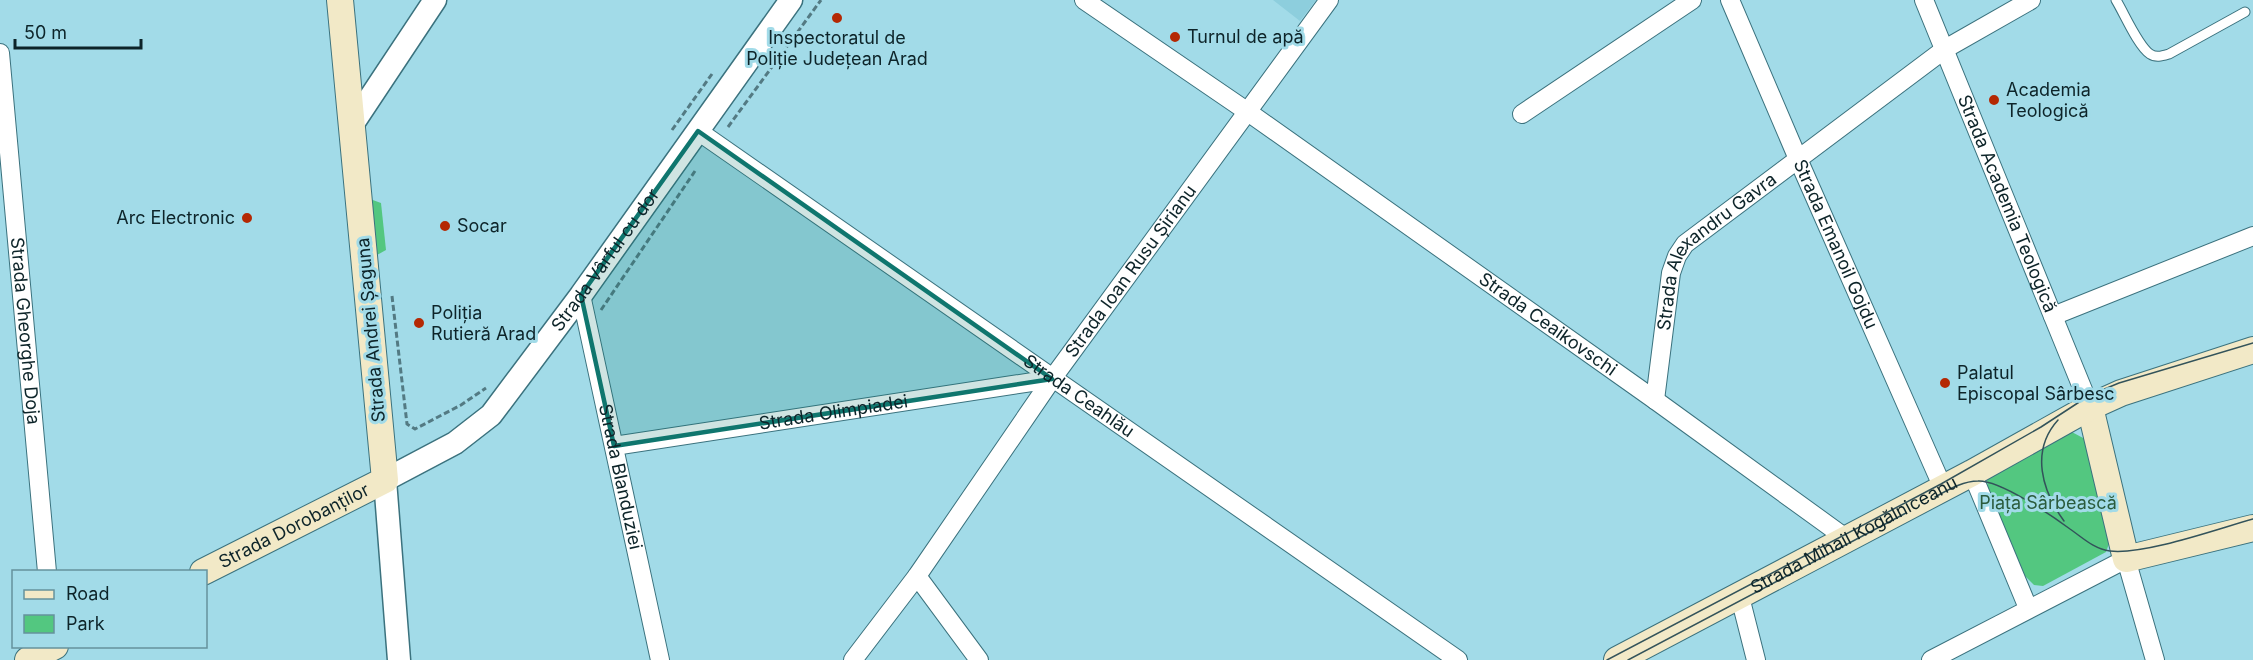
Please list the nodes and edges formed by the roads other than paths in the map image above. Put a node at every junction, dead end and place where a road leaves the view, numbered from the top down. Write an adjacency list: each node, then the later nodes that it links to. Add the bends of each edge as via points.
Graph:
1 (340, 0): 16 (main road, Strada Andrei Șaguna)
2 (435, 0): 16 (street)
3 (790, 0): 17 (street, Strada Vârful cu dor)
4 (1084, 0): 14 (street, Strada Ceaikovschi)
5 (1329, 0): 14 (street, Strada Ioan Rusu Șirianu)
6 (1692, 0): 15 (street)
7 (1730, 0): 18 (street, Strada Emanoil Gojdu)
8 (1924, 0): 12 (street, Strada Academia Teologică)
9 (2031, 0): 12 (street, Strada Alexandru Gavra)
10 (2116, 0): 11 (lane, via 2144,48 2159,57)
11 (2245, 12)
12 (1945, 50): 18 (street, Strada Alexandru Gavra); 21 (street, Strada Academia Teologică)
13 (0, 53): 33 (street, Strada Gheorghe Doja)
14 (1248, 112): 23 (street, Strada Ioan Rusu Șirianu); 24 (street, Strada Ceaikovschi)
15 (1522, 114)
16 (352, 125): 28 (main road, Strada Andrei Șaguna)
17 (698, 131): 20 (street, Strada Vârful cu dor); 23 (street, Strada Ceahlău)
18 (1798, 159): 24 (street, Strada Alexandru Gavra, via 1685,244 1677,256 1671,273); 29 (street, Strada Emanoil Gojdu)
19 (2253, 237): 21 (street)
20 (581, 295): 26 (street, Strada Blanduziei); 28 (street, Strada Vârful cu dor, via 491,415 455,442)
21 (2054, 316): 25 (street, Strada Academia Teologică)
22 (2253, 350): 25 (main road, Strada Mihail Kogălniceanu)
23 (1052, 379): 26 (street, Strada Olimpiadei); 35 (street, Strada Ioan Rusu Șirianu); 44 (street, Strada Ceahlău)
24 (1655, 400): 31 (street, Strada Ceaikovschi)
25 (2090, 407): 27 (main road, Strada Mihail Kogălniceanu); 32 (main road)
26 (614, 446): 41 (street, Strada Blanduziei)
27 (1972, 473): 29 (main road, Strada Mihail Kogălniceanu); 37 (street)
28 (384, 480): 34 (main road, Strada Dorobanților); 40 (street, Strada Andrei Șaguna)
29 (1943, 488): 31 (main road, Strada Mihail Kogălniceanu)
30 (2253, 528): 32 (main road)
31 (1847, 539): 36 (main road, Strada Mihail Kogălniceanu)
32 (2126, 559): 37 (street); 48 (street)
33 (47, 570)
34 (207, 570)
35 (916, 576): 42 (street, Strada Ioan Rusu Șirianu); 43 (street)
36 (1740, 597): 45 (main road, Strada Mihail Kogălniceanu); 46 (street)
37 (2028, 608): 47 (street)
38 (52, 648): 39 (main road)
39 (28, 660)
40 (399, 660)
41 (660, 660)
42 (853, 660)
43 (979, 660)
44 (1458, 660)
45 (1617, 660)
46 (1756, 660)
47 (1931, 660)
48 (2155, 660)

